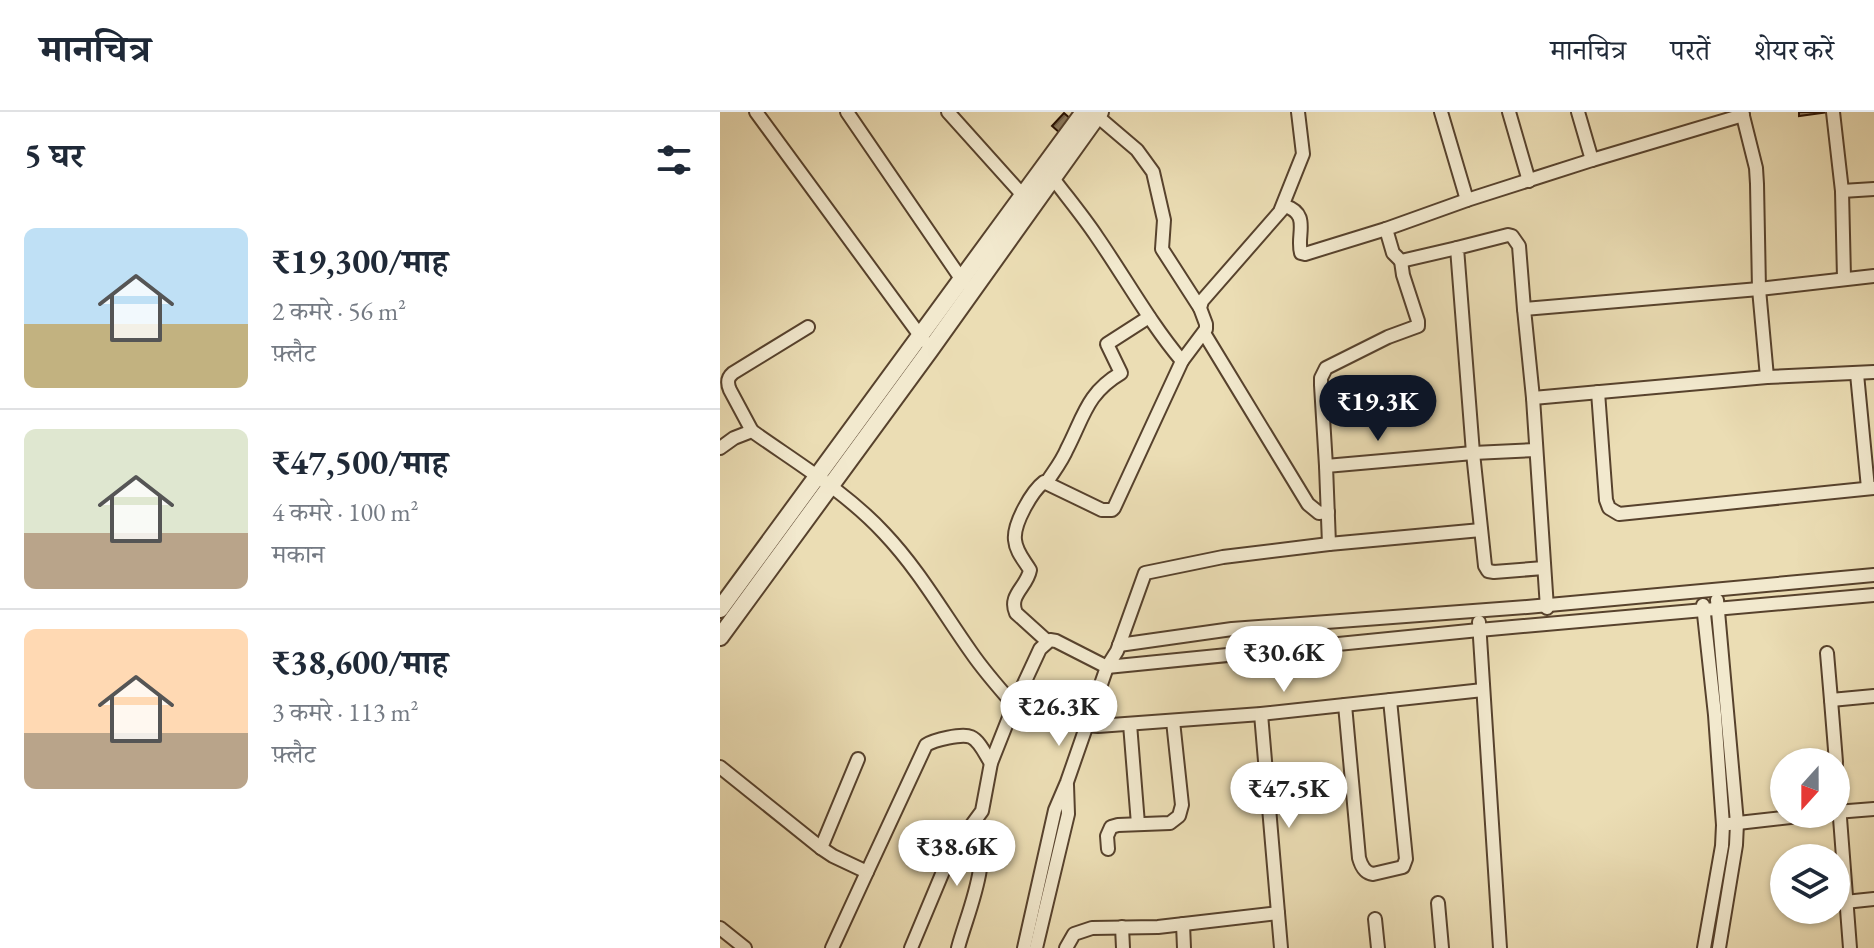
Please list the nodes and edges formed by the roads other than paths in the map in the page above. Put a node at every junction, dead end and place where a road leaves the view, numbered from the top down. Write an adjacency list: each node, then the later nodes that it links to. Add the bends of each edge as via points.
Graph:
1 (756, 112): 31 (street)
2 (847, 112): 24 (street)
3 (948, 112): 17 (street)
4 (1298, 112): 18 (street, via 1303,154)
5 (1441, 112): 16 (street)
6 (1509, 112): 13 (street)
7 (1578, 112): 11 (street)
8 (1833, 112): 15 (street)
9 (1089, 113): 12 (street); 17 (street); 26 (street, via 1137,150 1153,172 1164,220 1162,249)
10 (1743, 114): 11 (street); 25 (street, via 1756,168)
11 (1592, 160): 13 (street)
12 (1052, 177): 17 (street); 28 (street)
13 (1529, 181): 16 (street)
14 (1874, 189): 15 (street)
15 (1842, 191): 23 (street)
16 (1467, 200): 19 (street)
17 (1028, 202): 24 (street)
18 (1281, 209): 19 (street, via 1291,207 1301,220 1299,248 1305,254); 26 (street)
19 (1386, 229): 21 (street)
20 (1457, 248): 21 (street); 27 (street, via 1512,236 1519,246); 41 (street)
21 (1401, 261): 42 (street, via 1418,326 1323,372)
22 (1874, 276): 23 (street)
23 (1844, 278): 25 (street)
24 (966, 286): 31 (street)
25 (1759, 289): 27 (street); 35 (street)
26 (1200, 308): 30 (street)
27 (1524, 309): 37 (street)
28 (1149, 317): 32 (street); 44 (street, via 1107,344 1121,373 1105,382 1086,408)
29 (808, 327): 38 (street, via 728,379)
30 (1204, 333): 32 (street); 46 (street, via 1308,504 1319,513)
31 (926, 343): 43 (street)
32 (1182, 361): 44 (street, via 1112,510)
33 (1874, 372): 34 (street)
34 (1857, 374): 35 (street); 45 (street)
35 (1767, 377): 36 (street)
36 (1598, 392): 37 (street); 45 (street, via 1606,500 1613,512)
37 (1533, 398): 40 (street)
38 (752, 431): 39 (street); 43 (street)
39 (720, 448)
40 (1536, 450): 41 (street); 49 (street)
41 (1473, 453): 42 (street); 47 (street)
42 (1326, 466): 46 (street)
43 (823, 481): 52 (street); 62 (street); 71 (street, via 902,553)
44 (1047, 482): 63 (street, via 1037,488 1016,527 1017,551 1030,570 1012,603)
45 (1871, 488)
46 (1328, 512): 48 (street)
47 (1481, 530): 48 (street); 49 (street, via 1488,571)
48 (1329, 544): 64 (street, via 1145,573)
49 (1544, 568): 55 (street)
50 (1874, 575): 51 (street)
51 (1717, 589): 53 (street); 57 (street)
52 (726, 590): 56 (street)
53 (1701, 590): 55 (street); 59 (street)
54 (1874, 595): 57 (street)
55 (1547, 604): 58 (street); 60 (street)
56 (720, 609)
57 (1718, 609): 59 (street); 86 (street)
58 (1478, 610): 61 (street); 64 (street, via 1232,629)
59 (1704, 610): 60 (street); 88 (street)
60 (1548, 624): 61 (street)
61 (1479, 630): 66 (street); 67 (street)
62 (720, 637)
63 (1047, 641): 66 (street); 71 (street)
64 (1119, 645): 66 (street)
65 (1827, 653): 70 (street)
66 (1107, 667): 76 (street)
67 (1483, 690): 69 (street); 113 (street)
68 (1874, 696): 70 (street)
69 (1390, 700): 72 (street); 72 (street, via 1406,859 1403,867 1373,874 1359,858)
70 (1831, 700): 77 (street)
71 (1014, 705): 79 (street)
72 (1345, 705): 73 (street)
73 (1261, 714): 74 (street); 95 (street)
74 (1173, 721): 75 (street); 87 (street, via 1180,814 1170,823)
75 (1130, 724): 76 (street); 87 (street)
76 (1086, 725): 81 (street)
77 (1835, 748)
78 (858, 759): 89 (street)
79 (991, 763): 85 (street, via 985,804); 91 (street, via 969,736 926,745)
80 (720, 767): 89 (street)
81 (1067, 782): 105 (street, via 1055,810); 106 (street, via 1068,814)
82 (1874, 809): 83 (street)
83 (1850, 811)
84 (1770, 819): 86 (street)
85 (974, 823): 103 (street, via 947,862); 104 (street, via 980,868)
86 (1737, 823): 88 (street); 115 (street)
87 (1138, 824): 90 (street, via 1111,827)
88 (1723, 825): 114 (street)
89 (821, 848): 91 (street)
90 (1108, 849)
91 (867, 872): 102 (street)
92 (1874, 899): 93 (street)
93 (1850, 901)
94 (1438, 903): 112 (street)
95 (1278, 913): 97 (street); 110 (street)
96 (1375, 919): 111 (street)
97 (1183, 924): 99 (street); 109 (street)
98 (1847, 924): 116 (street)
99 (1122, 927): 107 (street, via 1082,931); 108 (street)
100 (720, 928): 101 (street)
101 (739, 946)
102 (832, 948)
103 (911, 948)
104 (958, 948)
105 (1024, 948)
106 (1036, 948)
107 (1066, 948)
108 (1123, 948)
109 (1184, 948)
110 (1281, 948)
111 (1378, 948)
112 (1442, 948)
113 (1500, 948)
114 (1704, 948)
115 (1719, 948)
116 (1850, 948)

